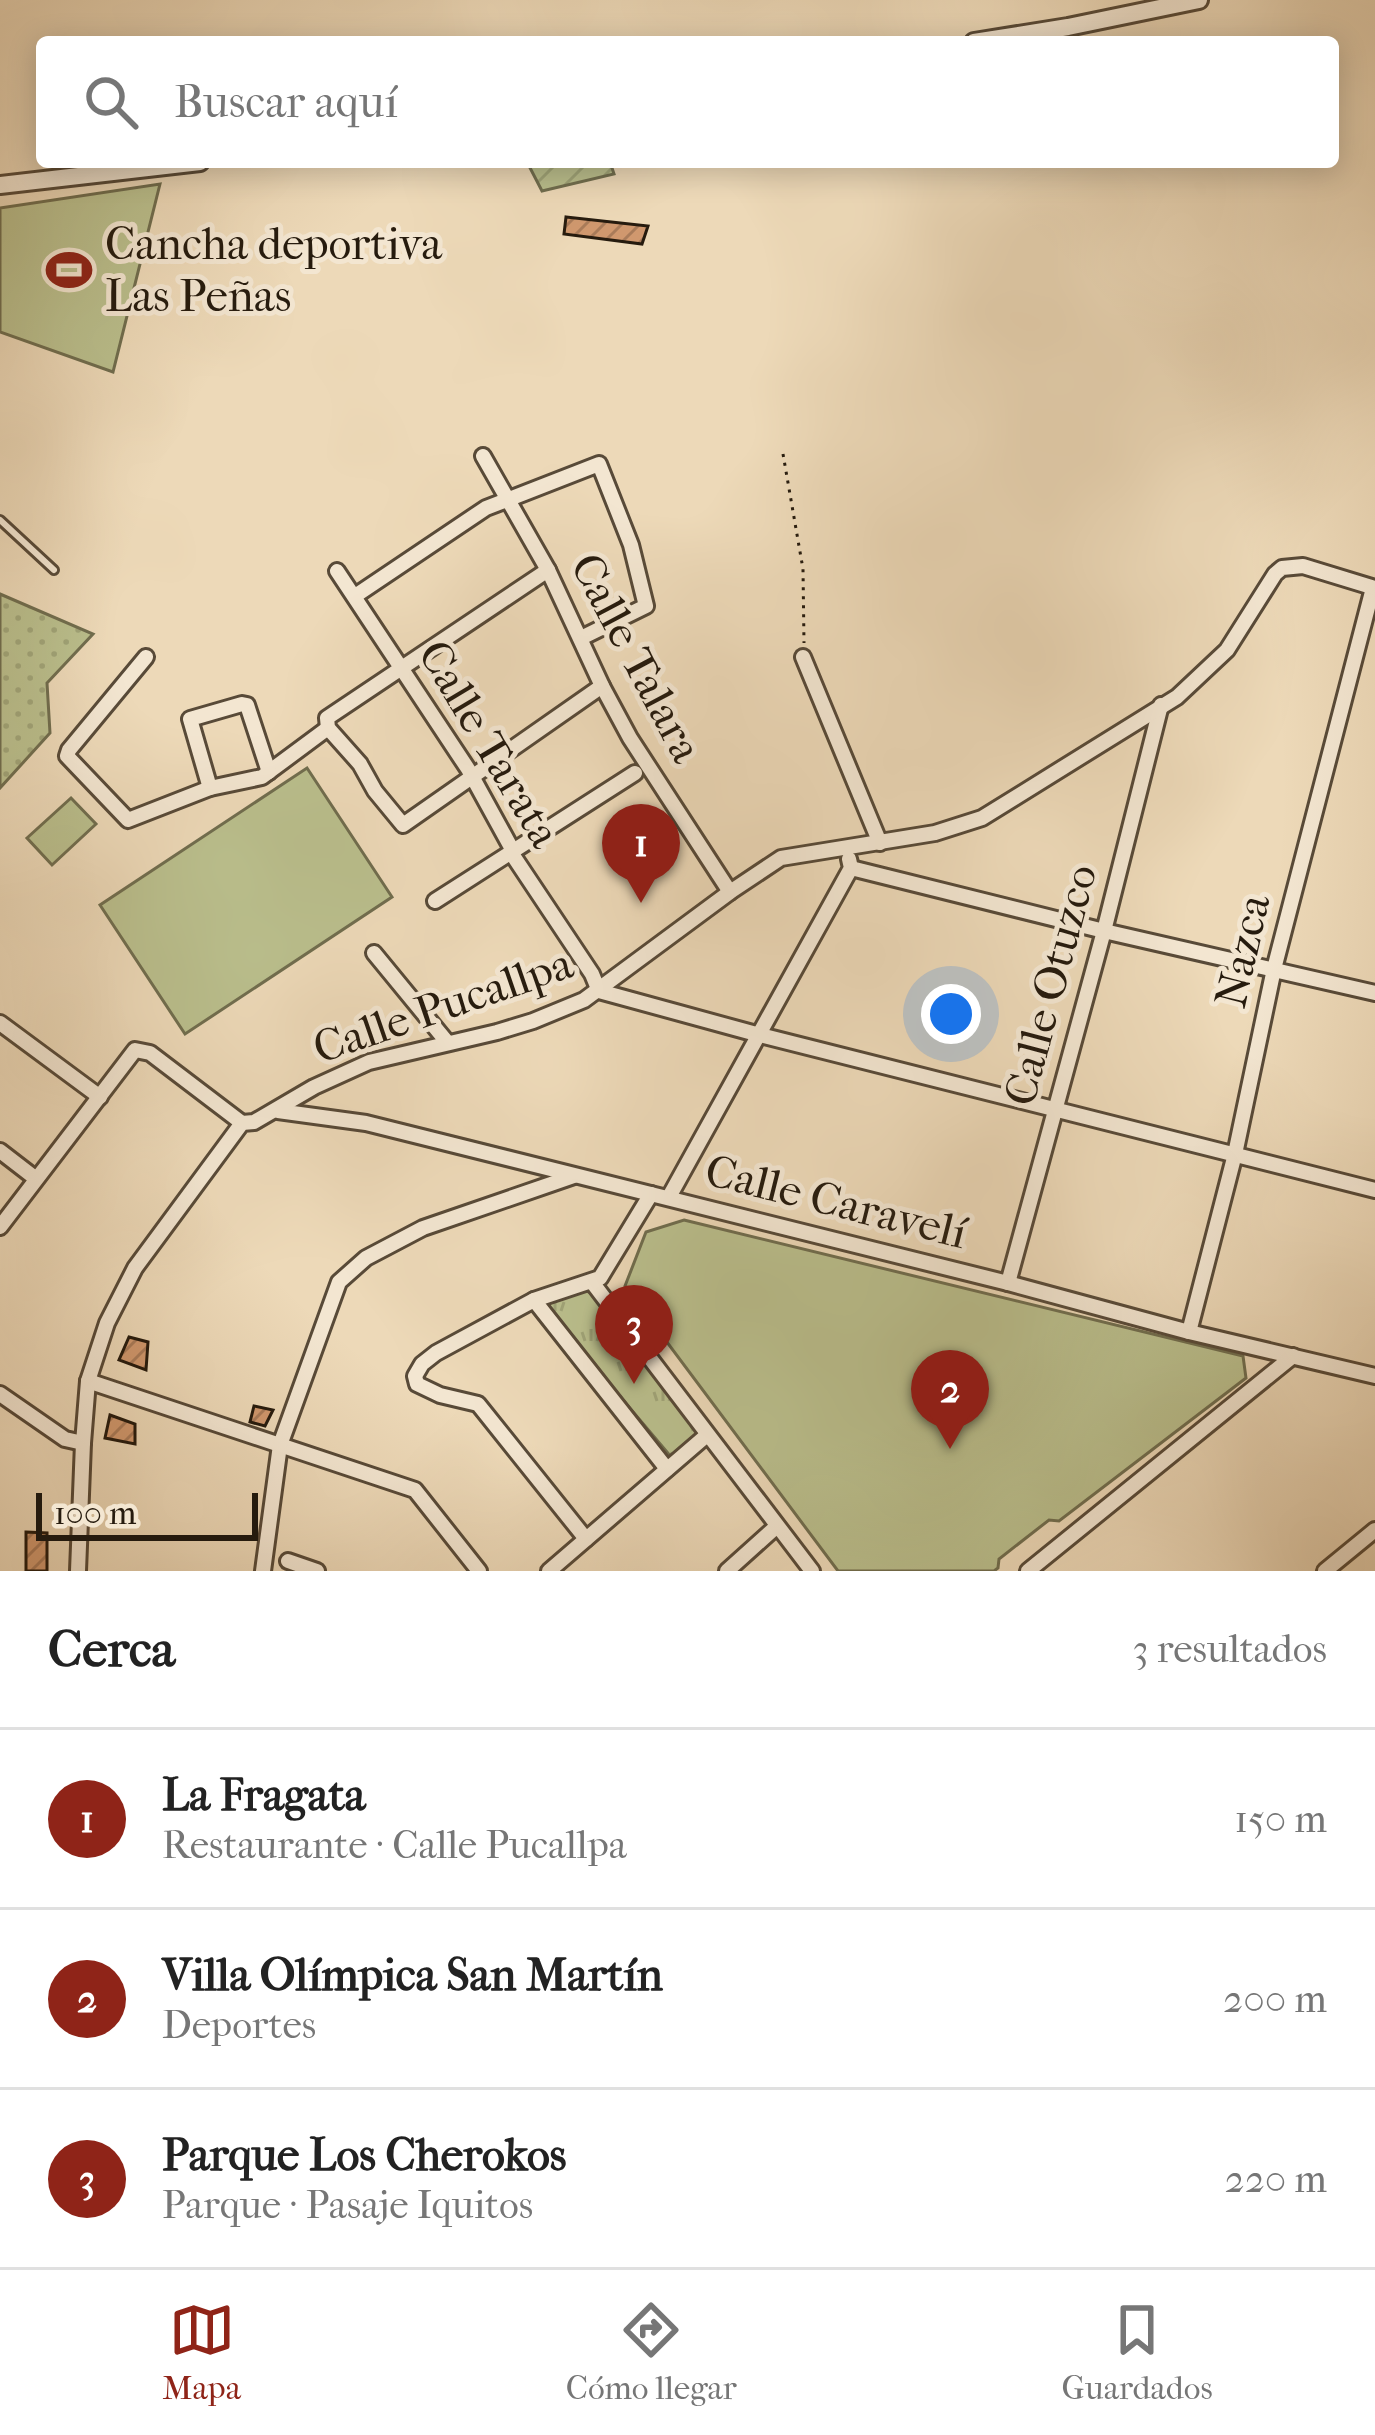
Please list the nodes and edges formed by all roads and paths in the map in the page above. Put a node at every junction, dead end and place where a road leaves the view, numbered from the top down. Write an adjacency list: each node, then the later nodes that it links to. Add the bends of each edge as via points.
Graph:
1 (1198, 0): 2 (street)
2 (1012, 36)
3 (148, 168): 4 (street)
4 (0, 185)
5 (782, 454): 16 (path, via 803,569)
6 (483, 455): 7 (street, Calle Talara)
7 (508, 498): 10 (street, Calle Talara); 13 (street); 14 (street, via 599,464 646,606)
8 (0, 520): 9 (lane)
9 (54, 570)
10 (548, 570): 14 (street, Calle Talara); 17 (street)
11 (338, 571): 13 (street, Calle Tarata)
12 (1374, 588): 19 (street, Calle Pucallpa, via 1303,566 1282,568 1227,650); 33 (street, Nazca)
13 (355, 596): 17 (street, Calle Tarata)
14 (580, 638): 18 (street, Calle Talara)
15 (146, 657): 24 (street, via 67,756 128,820)
16 (803, 657): 25 (street)
17 (404, 669): 20 (street, via 327,718); 23 (street, Calle Tarata)
18 (602, 686): 23 (street); 29 (street, Calle Talara)
19 (1161, 705): 25 (street, Calle Pucallpa, via 982,818); 31 (street, Calle Otuzco)
20 (328, 728): 21 (street); 23 (street, via 401,825)
21 (269, 772): 24 (street); 24 (street, via 248,705 226,708 190,721)
22 (635, 773): 27 (street)
23 (472, 776): 27 (street, Calle Tarata)
24 (210, 788)
25 (880, 843): 26 (street, Calle Pucallpa)
26 (848, 848): 28 (street); 29 (street, Calle Pucallpa, via 782,858)
27 (513, 851): 30 (street); 34 (street, Calle Tarata)
28 (851, 868): 31 (street); 37 (street)
29 (730, 892): 34 (street, Calle Pucallpa)
30 (435, 901)
31 (1104, 931): 33 (street); 40 (street, Calle Otuzco)
32 (374, 953): 38 (street)
33 (1274, 969): 35 (street); 44 (street, Nazca)
34 (598, 991): 37 (street); 38 (street, Calle Pucallpa, via 532,1021)
35 (1375, 993)
36 (0, 1023): 39 (street)
37 (760, 1035): 40 (street); 49 (street)
38 (447, 1042): 41 (street, Calle Pucallpa, via 354,1068)
39 (100, 1096): 42 (street, via 135,1050 151,1053); 46 (street)
40 (1055, 1109): 44 (street); 52 (street, Calle Otuzco)
41 (277, 1111): 42 (street, Calle Pucallpa); 45 (street, Calle Caravelí, via 366,1124)
42 (242, 1123): 57 (street, via 136,1268 106,1323)
43 (0, 1151): 46 (street)
44 (1235, 1154): 47 (street); 54 (street, Nazca)
45 (574, 1176): 48 (street, Calle Caravelí); 61 (street, via 423,1228 339,1282)
46 (35, 1178): 50 (street)
47 (1375, 1190)
48 (651, 1194): 49 (street, Calle Caravelí); 51 (street)
49 (669, 1197): 52 (street, Calle Caravelí)
50 (0, 1227)
51 (592, 1282): 53 (street); 59 (street)
52 (1007, 1283): 54 (street, Calle Caravelí)
53 (534, 1300): 62 (street); 65 (street, via 436,1353 415,1376 428,1391 478,1404)
54 (1189, 1332): 55 (street, Calle Caravelí)
55 (1293, 1356): 56 (street, Calle Caravelí); 67 (street)
56 (1375, 1376)
57 (88, 1381): 60 (street); 61 (street)
58 (0, 1394): 60 (street)
59 (707, 1435): 62 (street); 63 (street)
60 (82, 1443): 68 (street)
61 (280, 1445): 69 (street); 71 (street, via 416,1490)
62 (667, 1469): 65 (street)
63 (777, 1526): 73 (street); 74 (street)
64 (1375, 1530): 76 (street)
65 (586, 1538): 72 (street)
66 (288, 1561): 70 (street)
67 (1048, 1565): 75 (street)
68 (78, 1571)
69 (263, 1571)
70 (317, 1571)
71 (479, 1571)
72 (549, 1571)
73 (727, 1571)
74 (812, 1571)
75 (1028, 1571)
76 (1325, 1571)

